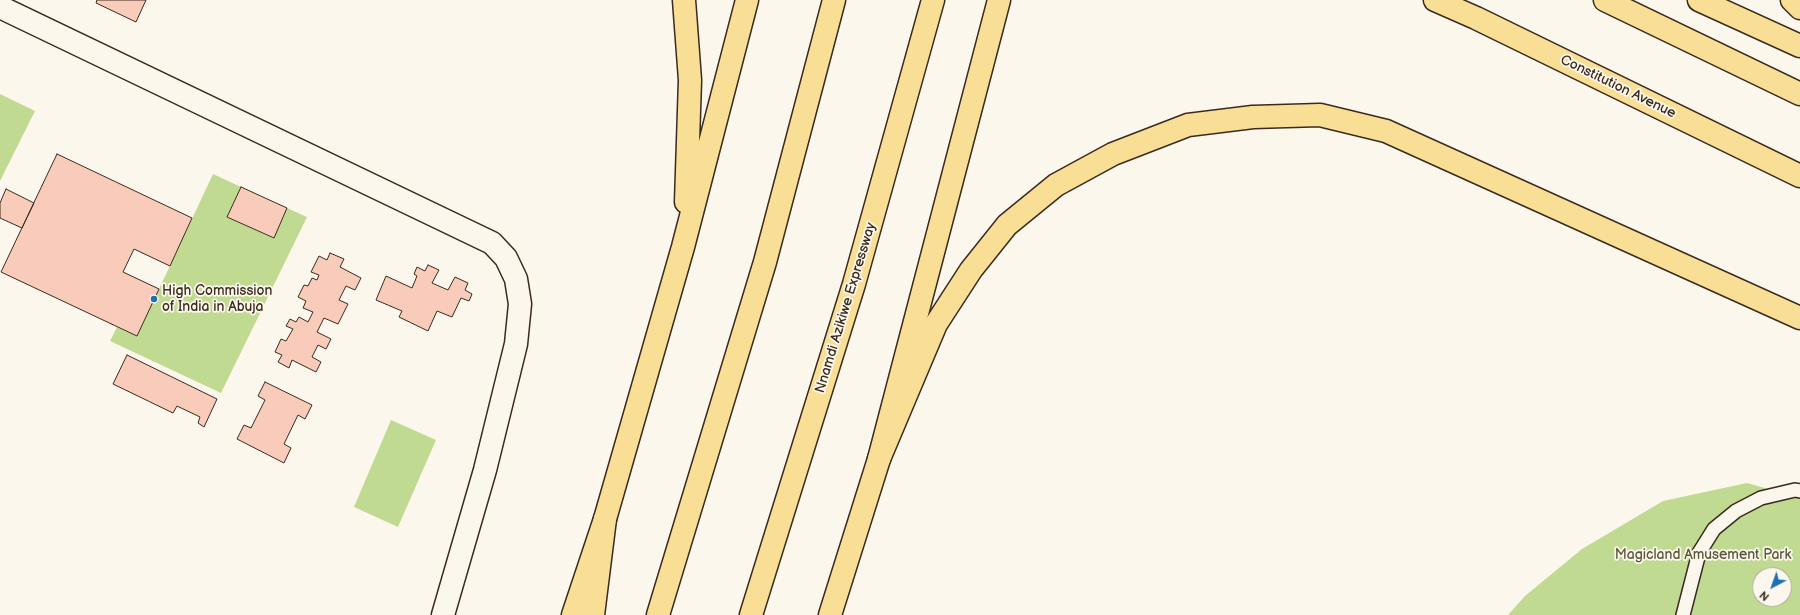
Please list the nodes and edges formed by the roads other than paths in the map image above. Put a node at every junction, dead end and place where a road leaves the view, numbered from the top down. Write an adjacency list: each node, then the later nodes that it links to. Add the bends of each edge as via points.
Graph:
1 (684, 0): 15 (highway, via 690,80)
2 (747, 0): 15 (highway)
3 (834, 0): 23 (highway, via 765,262)
4 (933, 0): 24 (highway, Nnamdi Azikiwe Expressway, via 854,284)
5 (1000, 0): 17 (highway)
6 (1435, 0): 14 (highway, Constitution Avenue)
7 (1605, 0): 13 (highway)
8 (1700, 0): 12 (highway)
9 (1792, 0): 11 (highway)
10 (0, 7): 20 (street, via 492,243 506,258 516,279 520,304 516,344 485,470)
11 (1800, 8)
12 (1800, 46)
13 (1800, 94)
14 (1800, 176)
15 (684, 247): 19 (highway)
16 (1800, 318): 17 (highway, via 1386,131 1320,115 1253,117 1188,125 1113,154 1056,185 1007,225 971,270 936,324)
17 (879, 459): 25 (highway)
18 (1800, 491): 26 (lane, via 1760,498 1736,511 1714,529 1699,553)
19 (605, 519): 21 (highway); 22 (highway)
20 (443, 615)
21 (574, 615)
22 (593, 615)
23 (658, 615)
24 (752, 615)
25 (830, 615)
26 (1683, 615)

